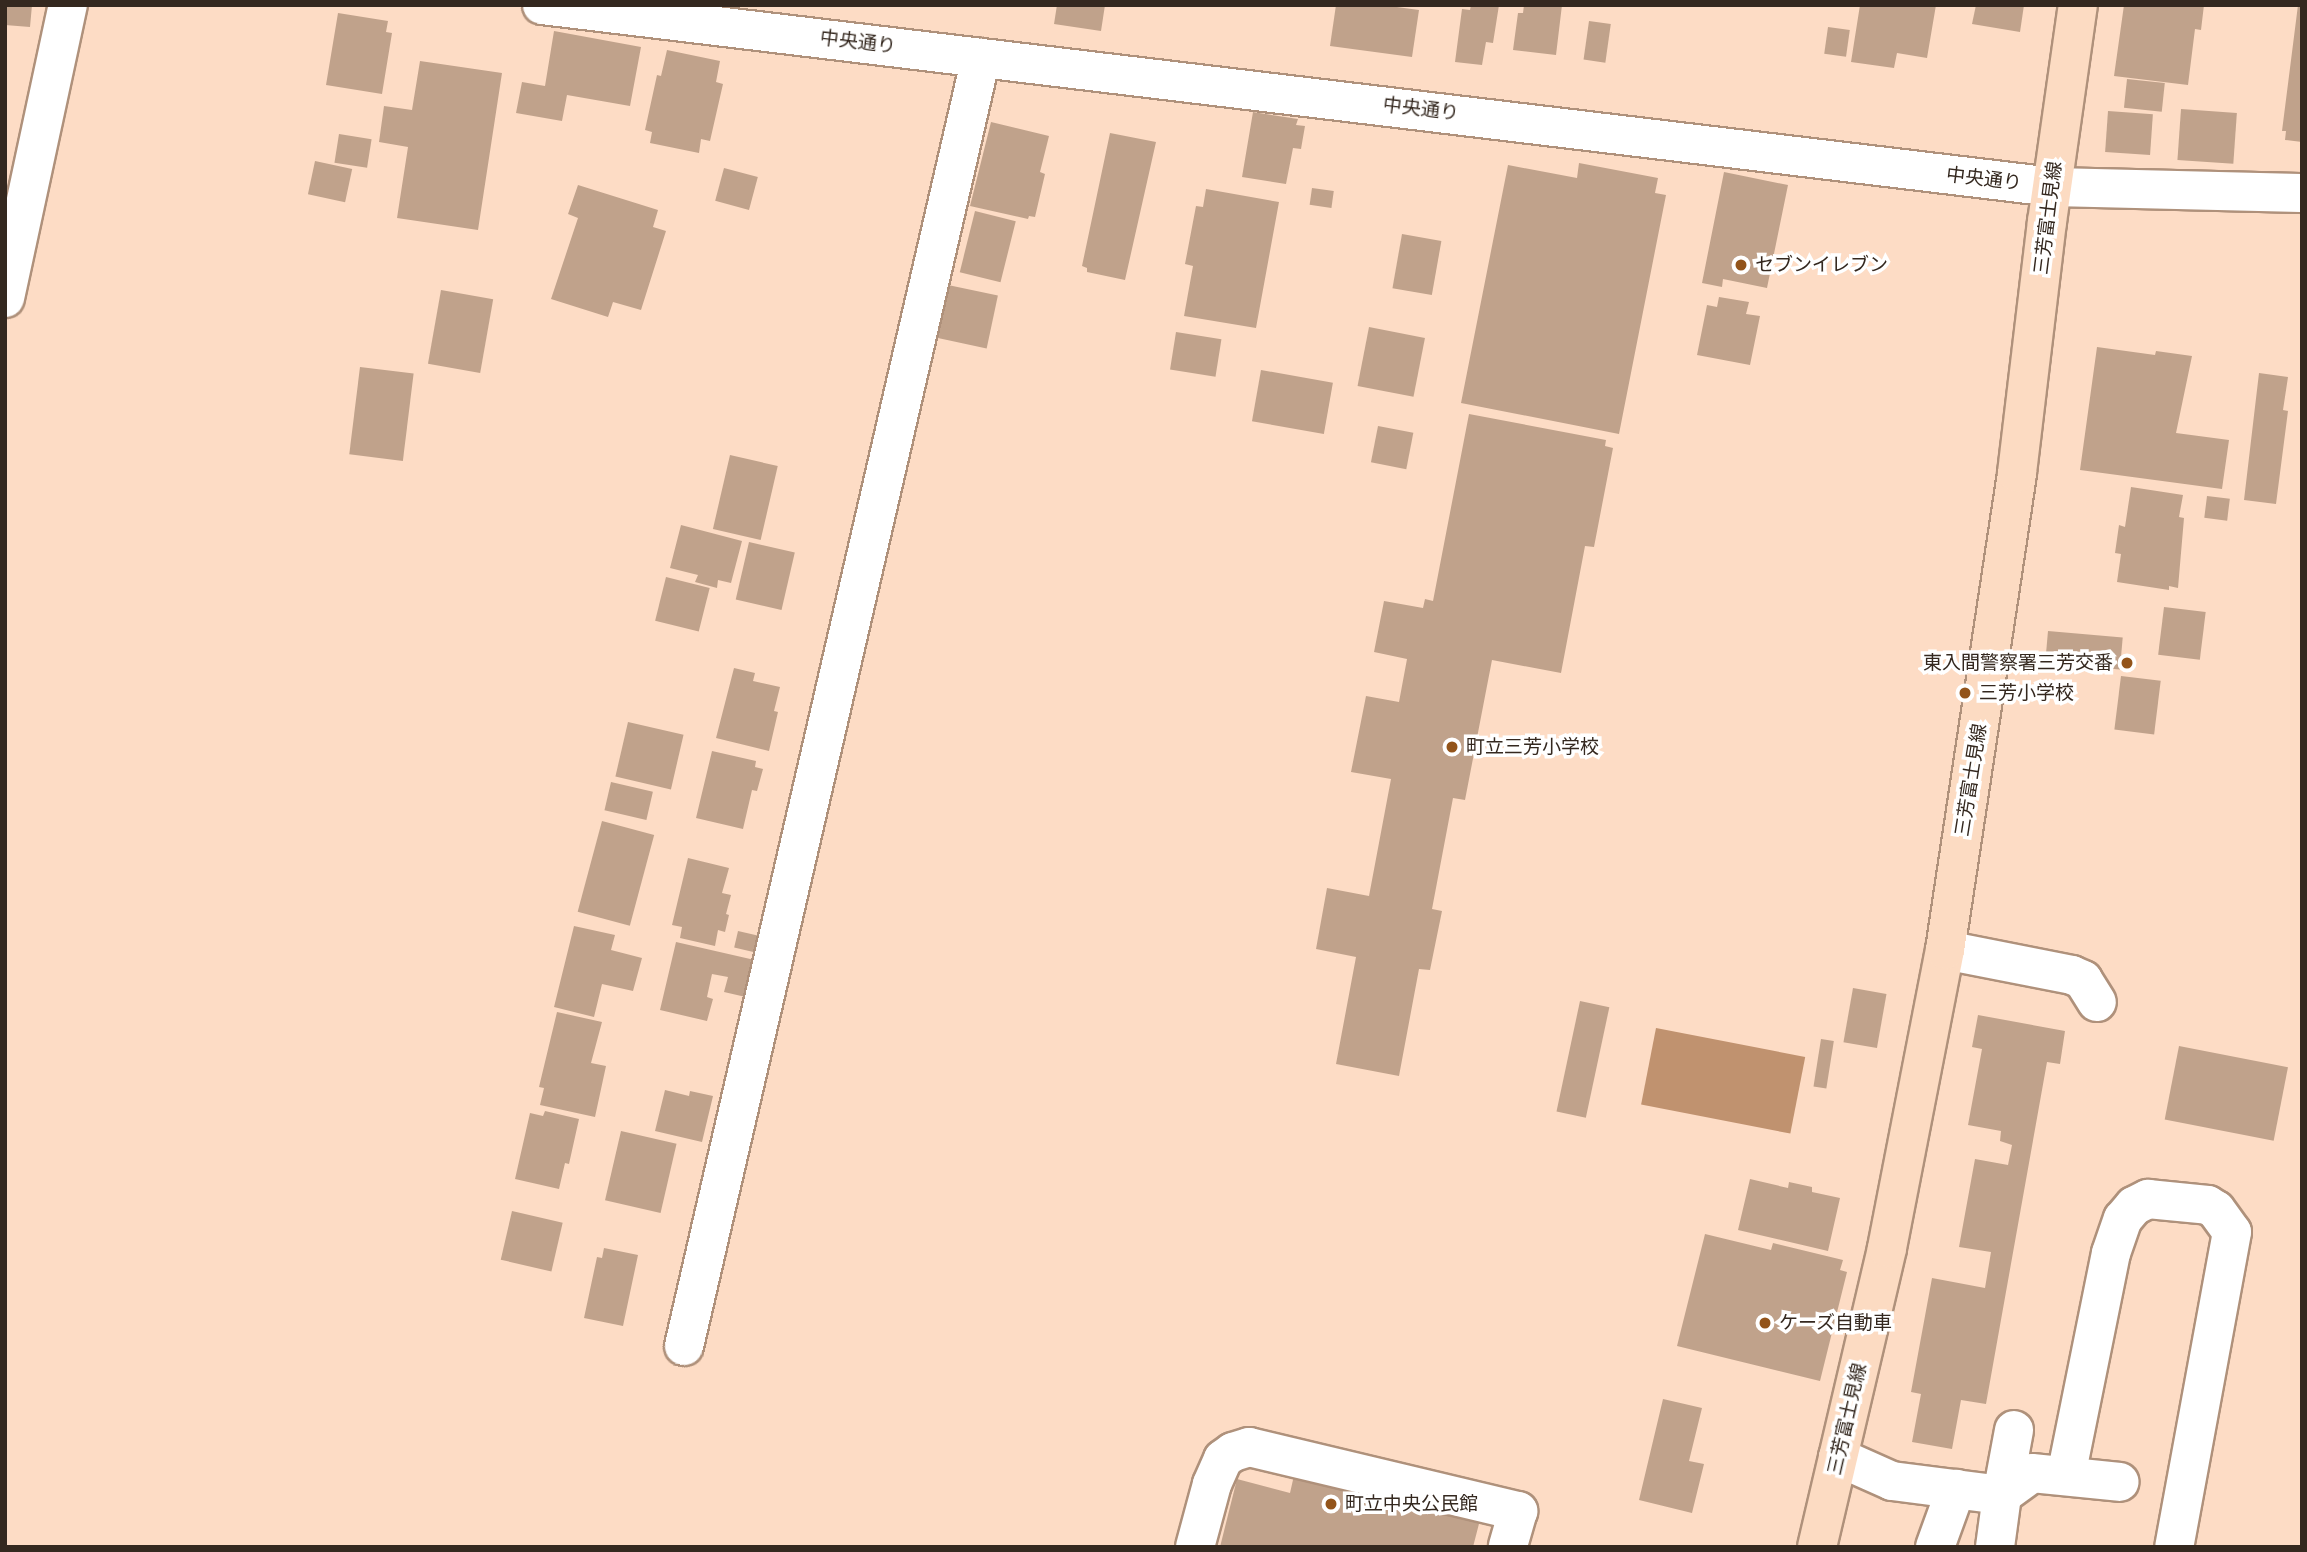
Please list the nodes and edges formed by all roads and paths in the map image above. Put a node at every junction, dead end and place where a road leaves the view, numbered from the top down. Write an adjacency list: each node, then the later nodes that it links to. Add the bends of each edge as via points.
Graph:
1 (68, 5): 8 (street)
2 (542, 5): 4 (street, 中央通り)
3 (2078, 5): 6 (main road, 三芳富士見線)
4 (664, 12): 5 (street, 中央通り)
5 (981, 58): 6 (street, 中央通り); 11 (street)
6 (2052, 187): 7 (street, 中央通り); 9 (main road, 三芳富士見線, via 2017,472)
7 (2302, 193)
8 (5, 298)
9 (1945, 950): 10 (street, via 2072,975 2083,980); 13 (main road, 三芳富士見線, via 1887,1248)
10 (2097, 1002)
11 (684, 1346)
12 (2014, 1430): 17 (street)
13 (1838, 1457): 16 (street, via 1892,1481); 20 (main road, 三芳富士見線)
14 (2066, 1476): 15 (street); 17 (street, via 2032,1473); 23 (street, via 2111,1252 2123,1219 2148,1199 2172,1215 2208,1205 2232,1232)
15 (2120, 1482)
16 (1956, 1489): 17 (street); 21 (street)
17 (2002, 1495): 22 (street)
18 (1195, 1547): 19 (street, via 1223,1459 1249,1447 1518,1511)
19 (1508, 1547)
20 (1817, 1547)
21 (1935, 1547)
22 (1995, 1547)
23 (2174, 1547)

